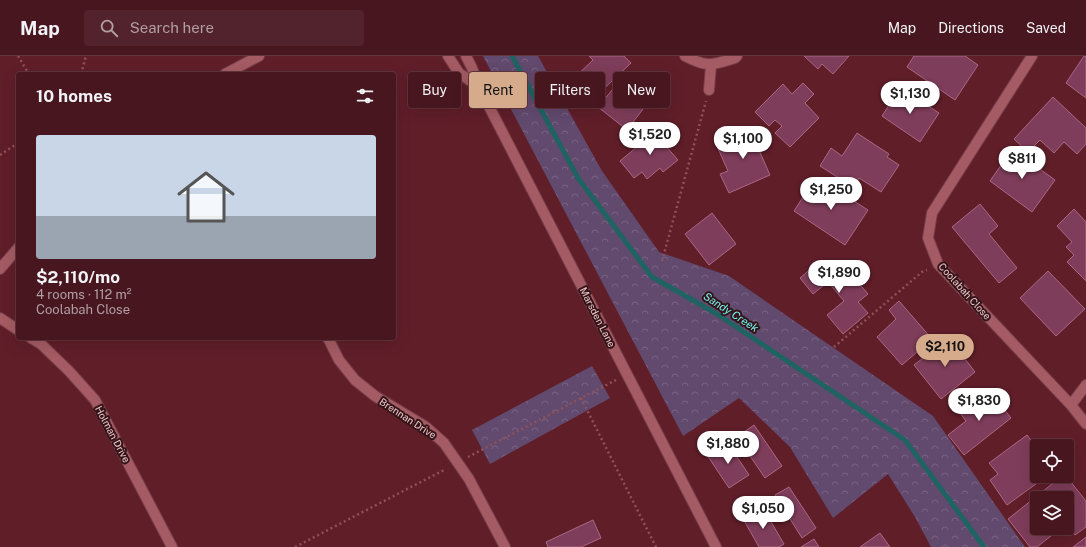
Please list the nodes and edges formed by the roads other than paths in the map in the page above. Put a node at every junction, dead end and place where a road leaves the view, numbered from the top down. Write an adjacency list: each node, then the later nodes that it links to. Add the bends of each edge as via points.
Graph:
1 (259, 56): 8 (street)
2 (448, 56): 10 (street, Marsden Lane, via 459,73)
3 (466, 56): 9 (street, Marsden Lane)
4 (685, 56): 7 (street)
5 (737, 56): 7 (street)
6 (1032, 56): 20 (street, Coolabah Close, via 932,213 928,238 938,264)
7 (711, 65): 11 (street)
8 (229, 72)
9 (473, 72)
10 (469, 80)
11 (709, 90)
12 (490, 108): 24 (street, Marsden Lane)
13 (16, 250): 14 (street)
14 (0, 269)
15 (0, 318): 16 (street)
16 (16, 329)
17 (34, 340): 22 (street, Holman Drive, via 64,366 95,400)
18 (329, 340): 23 (street, Brennan Drive, via 339,360 355,380 375,396 426,427 444,443 469,479)
19 (1086, 385): 20 (street)
20 (1071, 404): 21 (street, Coolabah Close)
21 (1086, 424)
22 (172, 547)
23 (505, 547)
24 (716, 547)

